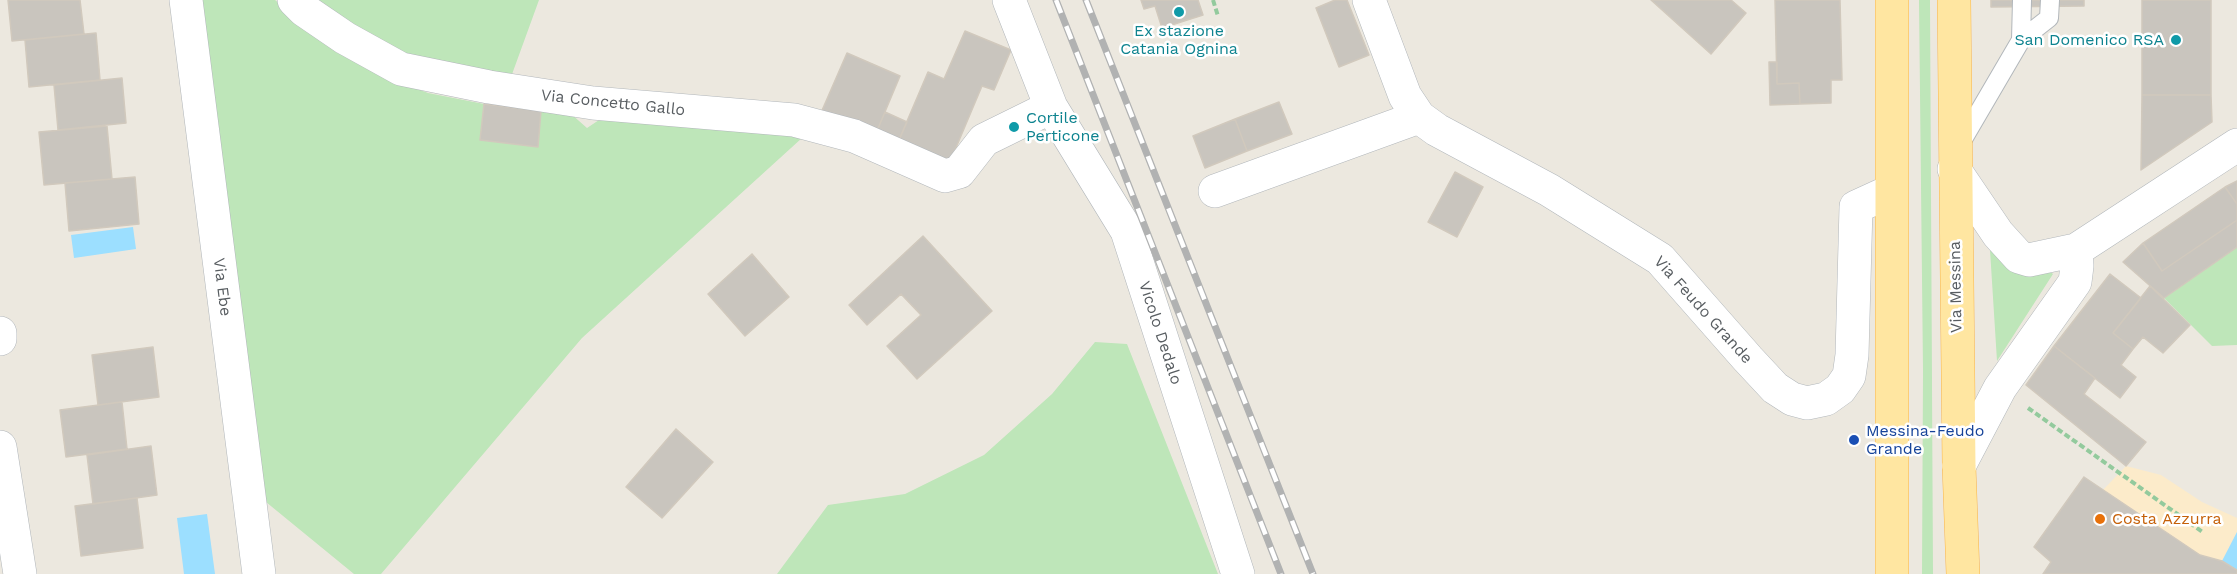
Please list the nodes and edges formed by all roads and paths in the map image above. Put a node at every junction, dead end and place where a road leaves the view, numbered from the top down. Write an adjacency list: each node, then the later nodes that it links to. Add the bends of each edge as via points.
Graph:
1 (186, 0): 26 (street, Via Ebe)
2 (294, 0): 12 (street, Via Concetto Gallo, via 345,38 401,69 593,103 794,120 854,136 945,176 960,172 984,140)
3 (1009, 0): 12 (street, Vicolo Dedalo)
4 (1213, 0): 10 (path)
5 (1369, 0): 13 (street, Via Feudo Grande, via 1405,96)
6 (1892, 0): 17 (main road)
7 (1954, 0): 15 (main road, Via Messina)
8 (2022, 0): 11 (lane)
9 (2050, 0): 11 (lane, via 2049,18)
10 (1218, 16)
11 (2021, 40): 15 (lane)
12 (1051, 107): 27 (street, Vicolo Dedalo, via 1127,231)
13 (1419, 117): 16 (street); 17 (street, Via Feudo Grande, via 1549,190 1660,259 1775,388 1807,403 1826,399 1849,376 1856,207)
14 (2237, 146): 18 (street)
15 (1954, 162): 18 (street, via 1998,234 2019,257 2029,260); 23 (main road, Via Messina)
16 (1215, 191)
17 (1892, 191): 28 (main road)
18 (2076, 250): 21 (street, via 2075,282)
19 (0, 333): 20 (street)
20 (0, 339)
21 (2000, 388): 23 (street); 24 (path)
22 (1, 462): 25 (street)
23 (1959, 466): 29 (main road, Via Messina)
24 (2204, 533)
25 (13, 569)
26 (259, 574)
27 (1238, 574)
28 (1892, 574)
29 (1963, 574)

